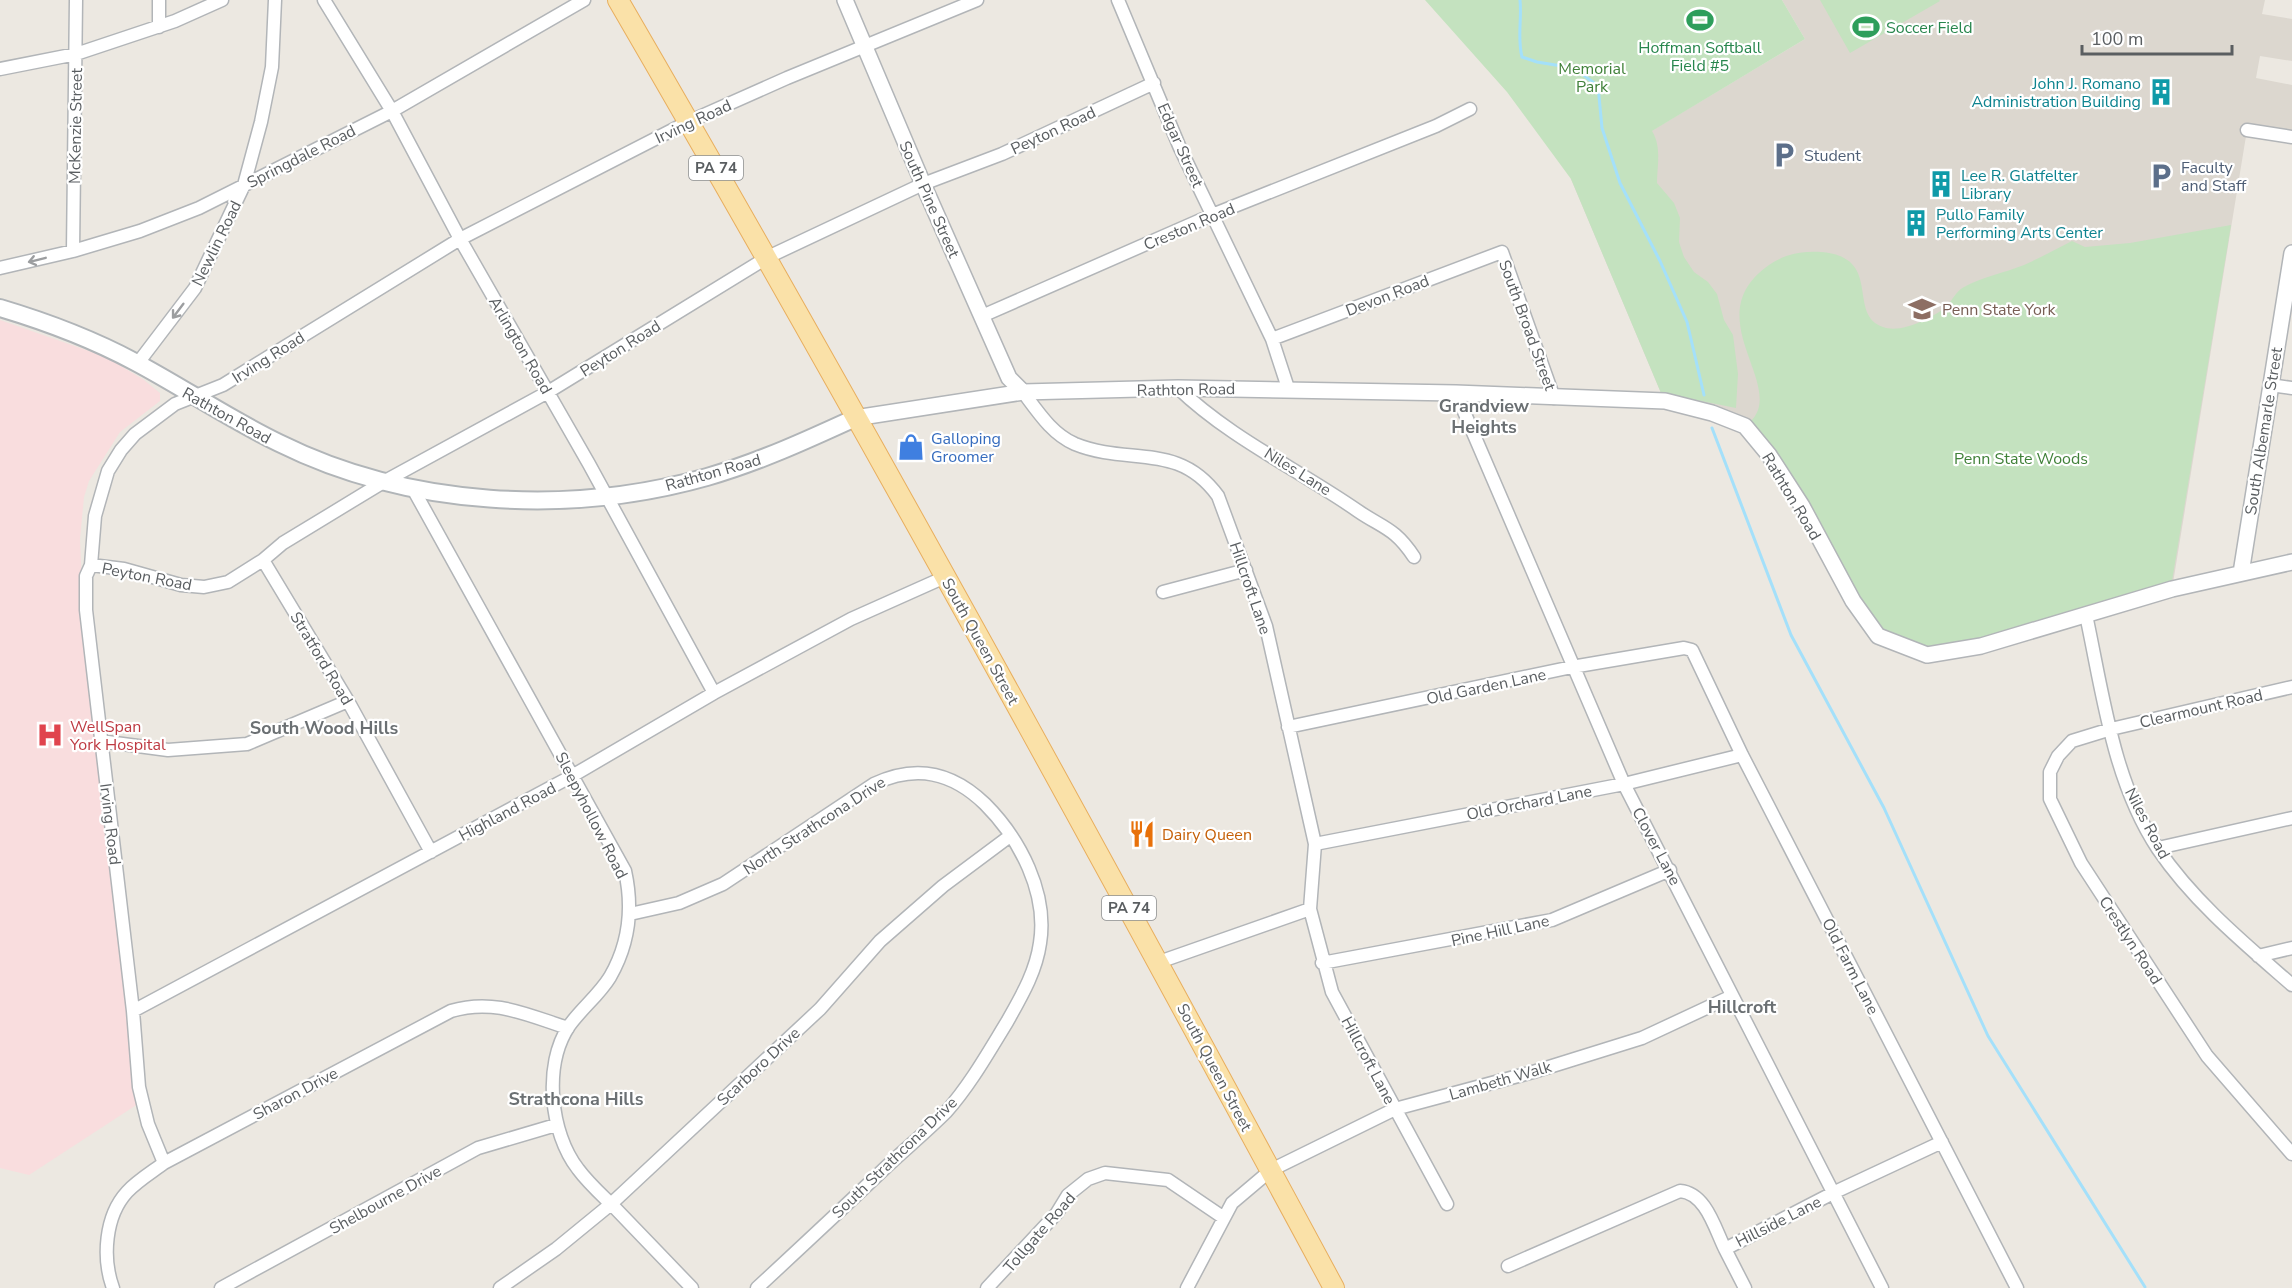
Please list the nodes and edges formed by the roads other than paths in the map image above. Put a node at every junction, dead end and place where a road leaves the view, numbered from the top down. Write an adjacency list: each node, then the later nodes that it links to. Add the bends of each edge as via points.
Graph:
1 (76, 0): 13 (street, McKenzie Street)
2 (159, 0): 11 (street)
3 (222, 0): 11 (street)
4 (275, 0): 22 (street, Newlin Road, via 272,67)
5 (324, 0): 17 (street, Arlington Road)
6 (584, 0): 17 (street, Springdale Road)
7 (618, 0): 18 (main road, South Queen Street / PA 74)
8 (845, 0): 12 (street, South Pine Street)
9 (977, 0): 12 (street, Irving Road)
10 (1118, 0): 15 (street, Edgar Street)
11 (159, 27): 13 (street)
12 (865, 46): 18 (street, Irving Road); 21 (street, South Pine Street)
13 (76, 54): 14 (street); 25 (street, McKenzie Street)
14 (0, 69)
15 (1154, 83): 21 (street, Peyton Road, via 1002,154); 23 (street, Edgar Street)
16 (1470, 110): 23 (street, Creston Road)
17 (392, 111): 22 (street, Springdale Road); 24 (street, Arlington Road)
18 (688, 122): 24 (street, Irving Road); 28 (main road, South Queen Street / PA 74)
19 (2247, 130): 20 (street)
20 (2292, 137)
21 (923, 184): 28 (street, Peyton Road); 31 (street, South Pine Street)
22 (244, 185): 25 (street, Springdale Road, via 160,224); 33 (street, Newlin Road, one-way to 33, via 195,288)
23 (1212, 215): 31 (street, Creston Road); 32 (street, Edgar Street)
24 (460, 239): 39 (street, Arlington Road); 41 (street, Irving Road, via 222,385)
25 (73, 251): 29 (street, Springdale Road, one-way to 29)
26 (1502, 252): 32 (street, Devon Road); 42 (street, South Broad Street)
27 (2292, 253): 34 (street, South Albemarle Street)
28 (768, 257): 39 (street, Peyton Road); 43 (main road, South Queen Street / PA 74)
29 (0, 268)
30 (0, 308): 33 (main road, Rathton Road, via 81,336)
31 (982, 316): 38 (street, South Pine Street, via 1009,378)
32 (1272, 339): 36 (street, Edgar Street)
33 (138, 363): 41 (main road, Rathton Road)
34 (2270, 385): 37 (street); 52 (street, South Albemarle Street)
35 (1178, 388): 36 (street, Rathton Road); 38 (street, Rathton Road); 47 (street, Niles Lane, via 1222,425 1390,528)
36 (1288, 388): 40 (street, Rathton Road)
37 (2292, 388)
38 (1023, 392): 43 (street, Rathton Road); 51 (street, Hillcroft Lane, via 1051,428 1075,444 1163,458 1188,467 1206,480 1218,496)
39 (548, 393): 44 (street, Peyton Road); 46 (street, Arlington Road)
40 (1456, 393): 42 (street, Rathton Road); 57 (street, Clover Lane)
41 (194, 397): 44 (main road, Rathton Road, via 281,445); 50 (street, Irving Road, via 175,404 135,434 116,457 95,516)
42 (1554, 398): 55 (street, Rathton Road, via 1665,401 1745,426 1802,506 1853,601 1878,636 1927,655 1981,646)
43 (855, 418): 46 (main road, Rathton Road, via 747,464 664,487); 53 (main road, South Queen Street / PA 74)
44 (385, 481): 45 (main road, Rathton Road); 48 (street, Peyton Road, via 283,543)
45 (412, 488): 46 (main road, Rathton Road, via 480,498 548,500); 65 (street, Sleepyhollow Road)
46 (605, 496): 59 (street, Arlington Road)
47 (1413, 557)
48 (263, 560): 50 (street, Peyton Road, via 228,582 204,587); 60 (street, Stratford Road)
49 (2292, 562): 52 (street, Rathton Road)
50 (91, 565): 63 (street, Irving Road, via 86,576 86,610)
51 (1246, 570): 54 (street); 61 (street, Hillcroft Lane, via 1266,626)
52 (2241, 573): 55 (street, Rathton Road)
53 (945, 577): 59 (street, Highland Road, via 851,619); 78 (main road, South Queen Street / PA 74)
54 (1163, 592)
55 (2086, 615): 62 (street, Niles Road)
56 (1684, 648): 57 (street, Old Garden Lane); 64 (street, Old Farm Lane, via 1692,650)
57 (1572, 667): 61 (street, Old Garden Lane); 66 (street, Clover Lane)
58 (2292, 687): 62 (street, Clearmount Road)
59 (714, 693): 65 (street, Highland Road)
60 (348, 701): 63 (street, via 247,744 168,750); 71 (street, Stratford Road)
61 (1288, 727): 69 (street, Hillcroft Lane)
62 (2111, 729): 70 (street, Niles Road, via 2124,777); 87 (street, Crestlyn Road, via 2072,741 2058,756 2050,772 2054,809 2081,863 2207,1056)
63 (100, 741): 82 (street, Irving Road)
64 (1742, 755): 66 (street, Old Orchard Lane); 86 (street, Old Farm Lane)
65 (572, 776): 71 (street, Highland Road); 74 (street, Sleepyhollow Road, via 625,871)
66 (1624, 784): 69 (street, Old Orchard Lane); 72 (street, Clover Lane)
67 (2292, 818): 70 (street)
68 (1010, 836): 74 (street, North Strathcona Drive, via 992,811 954,781 922,771 894,774 723,884 679,903); 75 (street, North Strathcona Drive, via 1033,879 1041,924); 91 (street, Scarboro Drive, via 880,940 820,1009)
69 (1315, 844): 73 (street, Hillcroft Lane)
70 (2158, 849): 77 (street, Niles Road, via 2198,898)
71 (431, 852): 82 (street, Highland Road)
72 (1670, 870): 79 (street, Pine Hill Lane, via 1552,920); 81 (street, Clover Lane)
73 (1310, 909): 78 (street); 79 (street, Hillcroft Lane)
74 (630, 914): 83 (street, Sleepyhollow Road, via 623,947 609,978)
75 (1040, 943): 100 (street, South Strathcona Drive, via 1032,976 1020,999 981,1065 946,1111)
76 (2292, 948): 77 (street)
77 (2258, 956): 80 (street, Niles Road)
78 (1159, 962): 89 (main road, South Queen Street / PA 74)
79 (1322, 963): 84 (street, Hillcroft Lane, via 1332,992)
80 (2292, 985)
81 (1732, 996): 84 (street, Lambeth Walk, via 1642,1038); 90 (street, Clover Lane)
82 (133, 1011): 88 (street, Irving Road, via 139,1087 148,1124)
83 (568, 1028): 85 (street, Sleepyhollow Road, via 552,1086); 88 (street, Sharon Drive, via 497,1005 451,1011)
84 (1395, 1109): 89 (street, Lambeth Walk); 92 (street, Hillcroft Lane)
85 (556, 1125): 91 (street, Sleepyhollow Road, via 577,1168); 97 (street, Shelbourne Drive, via 478,1148)
86 (1942, 1142): 90 (street, Hillside Lane); 106 (street, Old Farm Lane)
87 (2292, 1154)
88 (164, 1163): 96 (street, Sharon Drive, via 128,1191 116,1208 109,1231 106,1270)
89 (1271, 1170): 93 (street, Lambeth Walk, via 1238,1198); 103 (main road, South Queen Street / PA 74)
90 (1835, 1192): 94 (street, Hillside Lane); 105 (street, Clover Lane)
91 (611, 1204): 98 (street, Scarboro Drive); 99 (street, Sleepyhollow Road)
92 (1447, 1204)
93 (1224, 1218): 101 (street, Tollgate Road, via 1168,1180 1106,1173 1088,1179 1068,1196); 102 (street, Lambeth Walk)
94 (1725, 1249): 95 (street, Hillside Lane, via 1700,1199 1689,1191 1680,1191); 104 (street)
95 (1508, 1266)
96 (112, 1288)
97 (221, 1288)
98 (500, 1288)
99 (692, 1288)
100 (757, 1288)
101 (987, 1288)
102 (1186, 1288)
103 (1334, 1288)
104 (1745, 1288)
105 (1882, 1288)
106 (2017, 1288)

